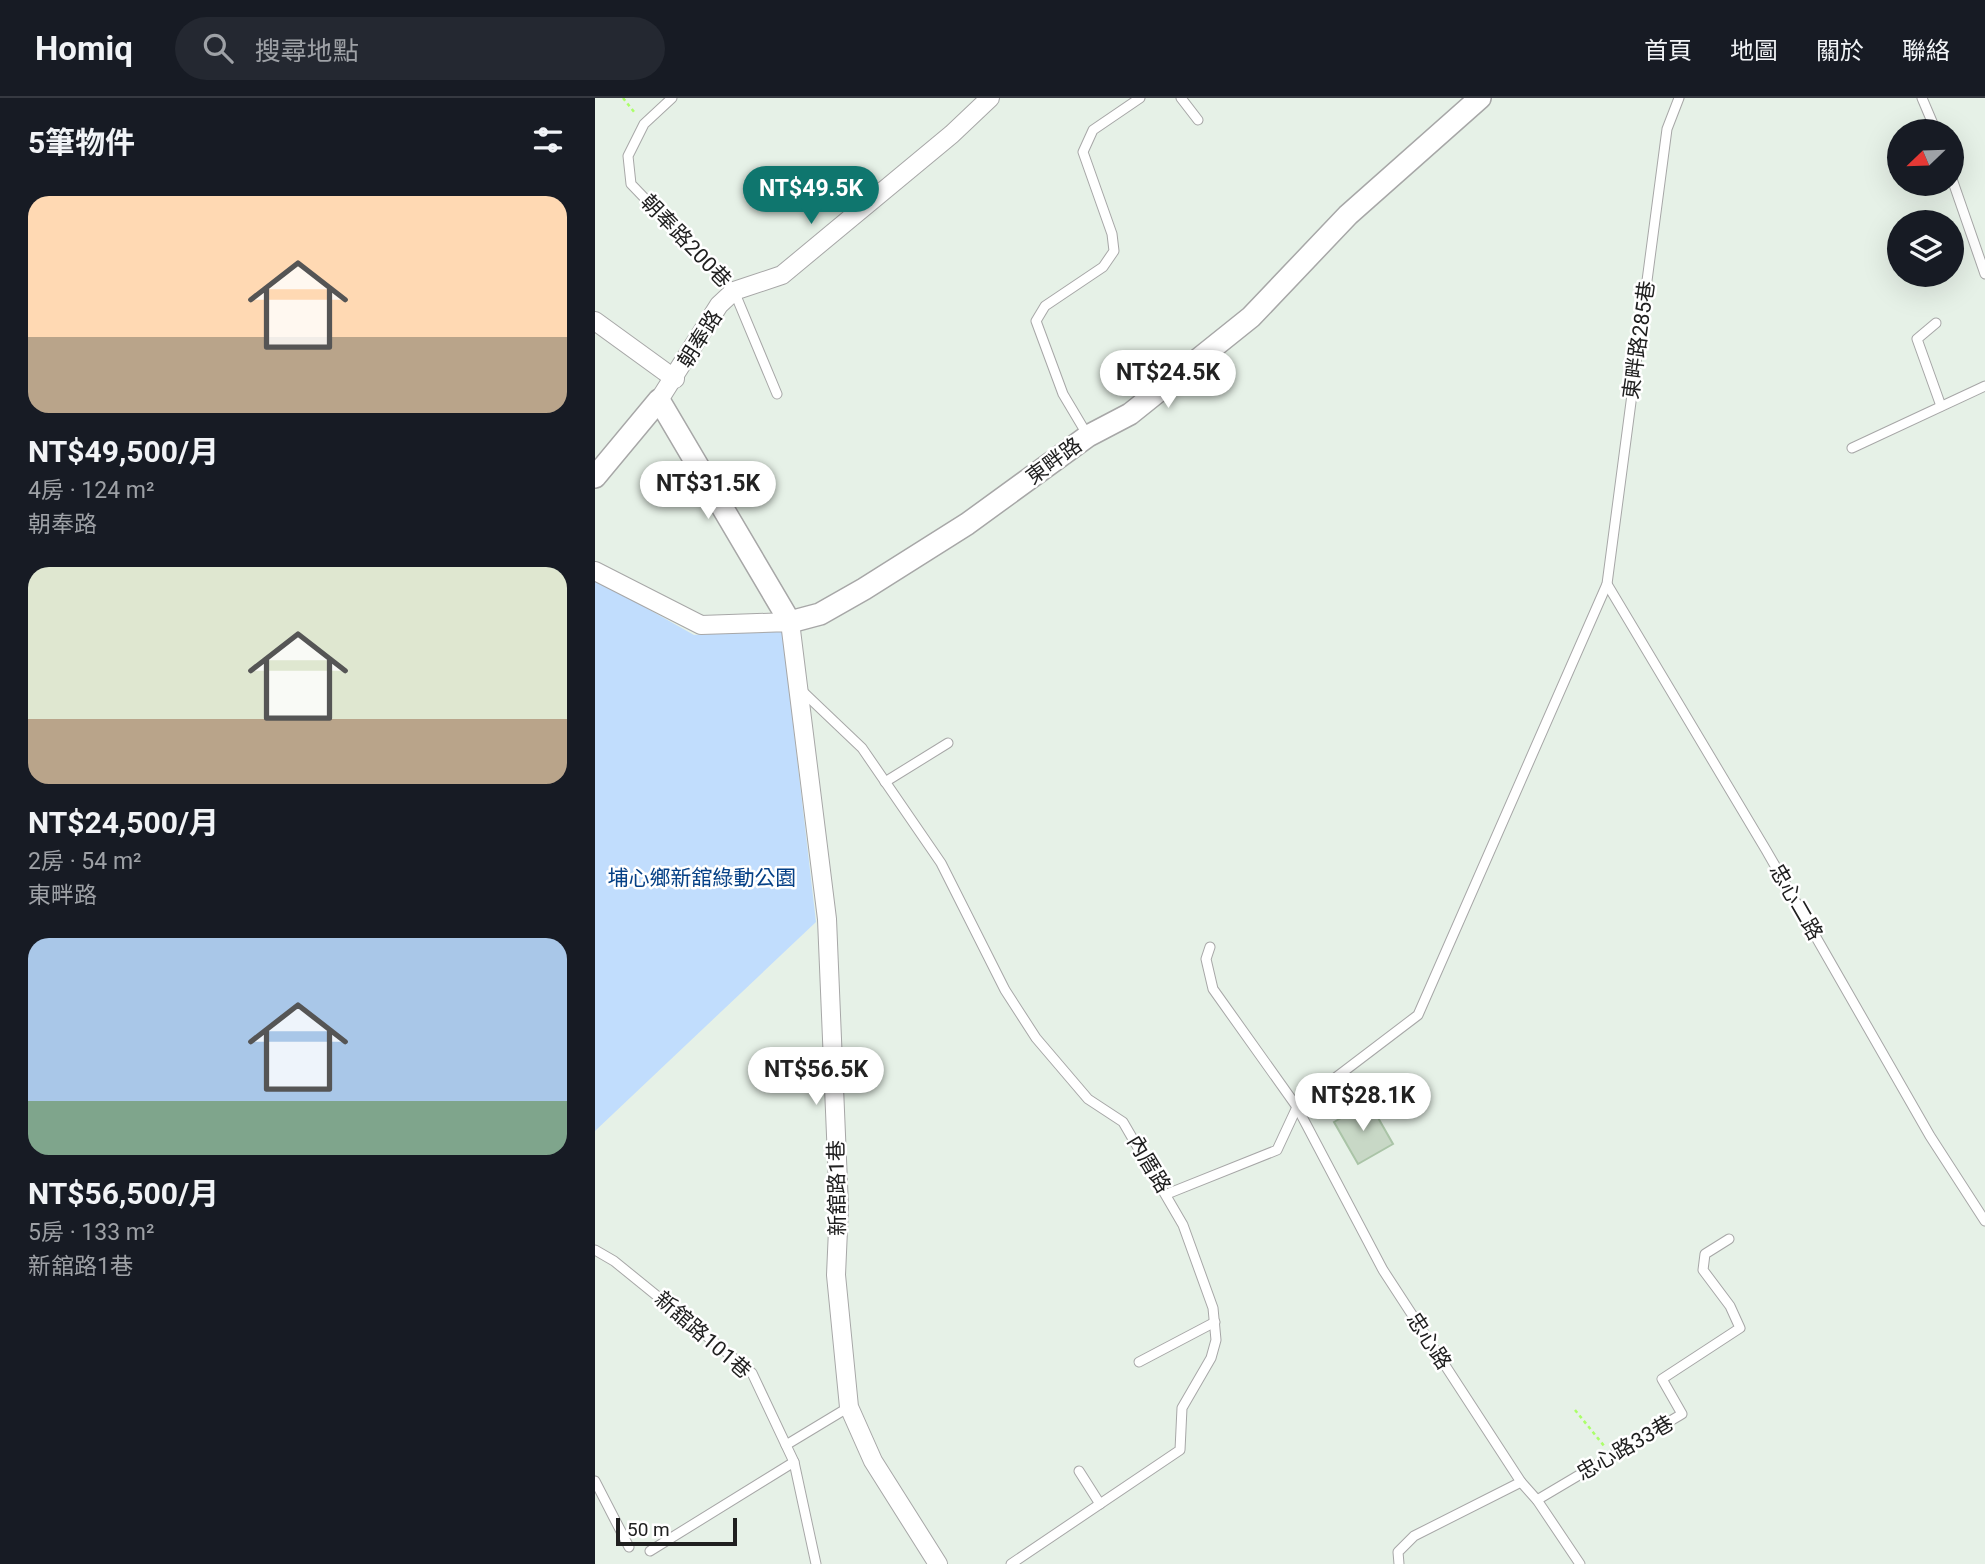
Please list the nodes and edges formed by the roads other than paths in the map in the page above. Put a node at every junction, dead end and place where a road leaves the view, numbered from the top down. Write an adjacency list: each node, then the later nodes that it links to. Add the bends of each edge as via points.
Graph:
1 (672, 98): 12 (lane, 朝奉路200巷, via 644,124 628,156 631,184)
2 (990, 98): 12 (street, 朝奉路, via 782,275)
3 (1140, 98): 20 (lane, via 1093,130 1083,152 1114,251 1103,267 1045,306 1036,321 1063,394)
4 (1181, 98): 9 (lane)
5 (1480, 98): 20 (street, 東畔路, via 1348,215 1251,317 1130,414)
6 (1679, 98): 24 (lane, 東畔路285巷, via 1667,130)
7 (1922, 98): 8 (lane)
8 (1931, 119)
9 (1198, 120)
10 (1958, 196): 11 (lane)
11 (1985, 274)
12 (734, 291): 15 (street, 朝奉路, via 719,305); 17 (lane, 朝奉路200巷)
13 (595, 321): 15 (street)
14 (1936, 323): 19 (lane, via 1917,339)
15 (675, 379): 18 (street, 朝奉路)
16 (1985, 386): 19 (lane)
17 (777, 394)
18 (659, 400): 22 (street); 25 (street)
19 (1941, 406): 21 (lane)
20 (1088, 436): 25 (street, 東畔路, via 931,547 820,614)
21 (1852, 447)
22 (595, 477)
23 (595, 571): 25 (street, via 701,625)
24 (1607, 583): 30 (lane, 東畔路285巷, via 1418,1015); 32 (lane, 忠心二路, via 1930,1136)
25 (790, 622): 26 (street, 新舘路1巷)
26 (798, 688): 28 (lane, 內厝路, via 862,748); 37 (street, 新舘路1巷, via 827,919 839,1207 836,1275)
27 (948, 743): 28 (lane)
28 (885, 782): 31 (lane, 內厝路, via 941,863 1005,990 1035,1038 1088,1099 1123,1122)
29 (1210, 947): 30 (lane, 忠心路, via 1206,959 1213,989)
30 (1297, 1107): 31 (lane, via 1277,1150); 42 (lane, 忠心路, via 1383,1270)
31 (1167, 1194): 35 (lane, 內厝路, via 1203,1275)
32 (1985, 1221)
33 (1729, 1239): 43 (lane, 忠心路33巷, via 1705,1254 1703,1270 1730,1306 1739,1328 1663,1380 1682,1414)
34 (595, 1250): 38 (lane, 新舘路101巷, via 752,1373)
35 (1215, 1322): 36 (lane); 44 (lane, 內厝路, via 1211,1358 1182,1408 1181,1450)
36 (1139, 1362)
37 (849, 1407): 38 (lane); 48 (street, 新舘路1巷, via 873,1461)
38 (786, 1446): 39 (lane, 新舘路101巷)
39 (794, 1462): 46 (lane); 47 (lane, 新舘路101巷)
40 (1079, 1471): 44 (lane)
41 (595, 1481): 45 (lane)
42 (1521, 1482): 43 (lane, 忠心路); 50 (lane, via 1414,1536 1398,1552)
43 (1537, 1500): 51 (lane, 忠心路)
44 (1100, 1504): 49 (lane, 內厝路)
45 (629, 1547)
46 (650, 1551)
47 (816, 1564)
48 (938, 1564)
49 (1011, 1564)
50 (1399, 1564)
51 (1580, 1564)

